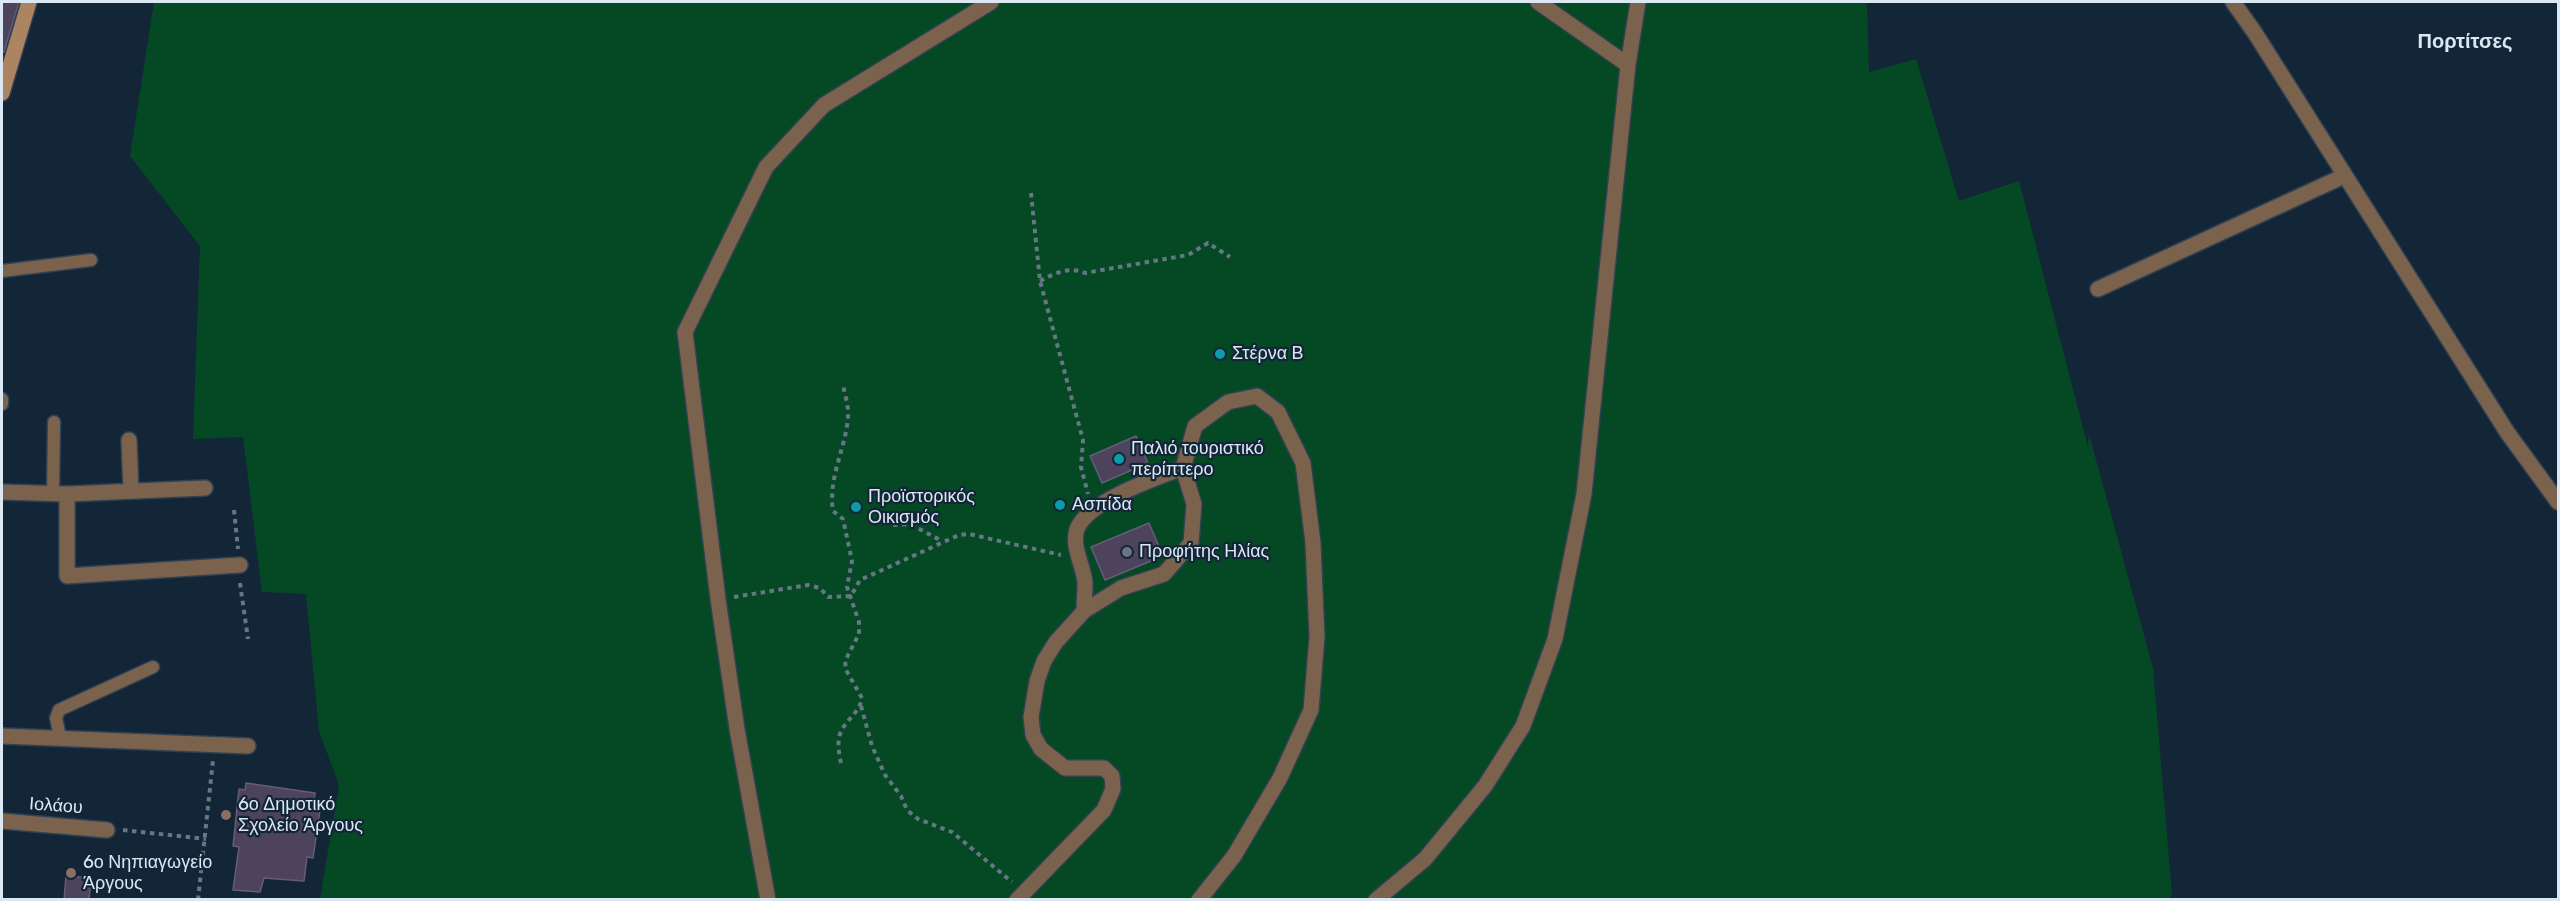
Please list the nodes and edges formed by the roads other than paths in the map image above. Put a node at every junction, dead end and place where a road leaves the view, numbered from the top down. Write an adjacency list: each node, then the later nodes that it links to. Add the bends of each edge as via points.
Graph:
1 (29, 2): 7 (main road)
2 (991, 2): 31 (street, via 824,105 766,167 685,332 718,599)
3 (1538, 2): 6 (street)
4 (1638, 2): 6 (street)
5 (2233, 2): 8 (street)
6 (1628, 65): 33 (street, via 1584,494 1555,639 1523,726 1485,786 1425,859)
7 (2, 93)
8 (2344, 176): 11 (street); 21 (street, via 2507,432)
9 (91, 260): 10 (lane)
10 (2, 271)
11 (2098, 289)
12 (2, 399): 13 (lane)
13 (2, 404)
14 (54, 422): 20 (lane)
15 (129, 440): 18 (street)
16 (1183, 468): 23 (street, via 1194,504 1191,543 1164,574 1121,588); 23 (street, via 1135,486 1094,508 1077,529 1076,554 1085,581); 32 (street, via 1196,426 1228,402 1257,396 1278,412 1303,463 1317,637 1311,710 1280,778 1234,856)
17 (205, 488): 18 (street)
18 (131, 491): 20 (street)
19 (2, 492): 20 (street)
20 (60, 494): 22 (street, via 67,576)
21 (2559, 502)
22 (240, 565)
23 (1084, 611): 30 (street, via 1044,661 1032,708 1033,735 1041,749 1065,768 1104,768 1112,776 1113,789 1104,810)
24 (153, 667): 26 (lane, via 59,710 56,718)
25 (2, 736): 26 (street)
26 (60, 737): 27 (street)
27 (248, 746)
28 (2, 821): 29 (street, Ιολάου)
29 (107, 830)
30 (1021, 896)
31 (768, 900)
32 (1199, 900)
33 (1376, 900)

